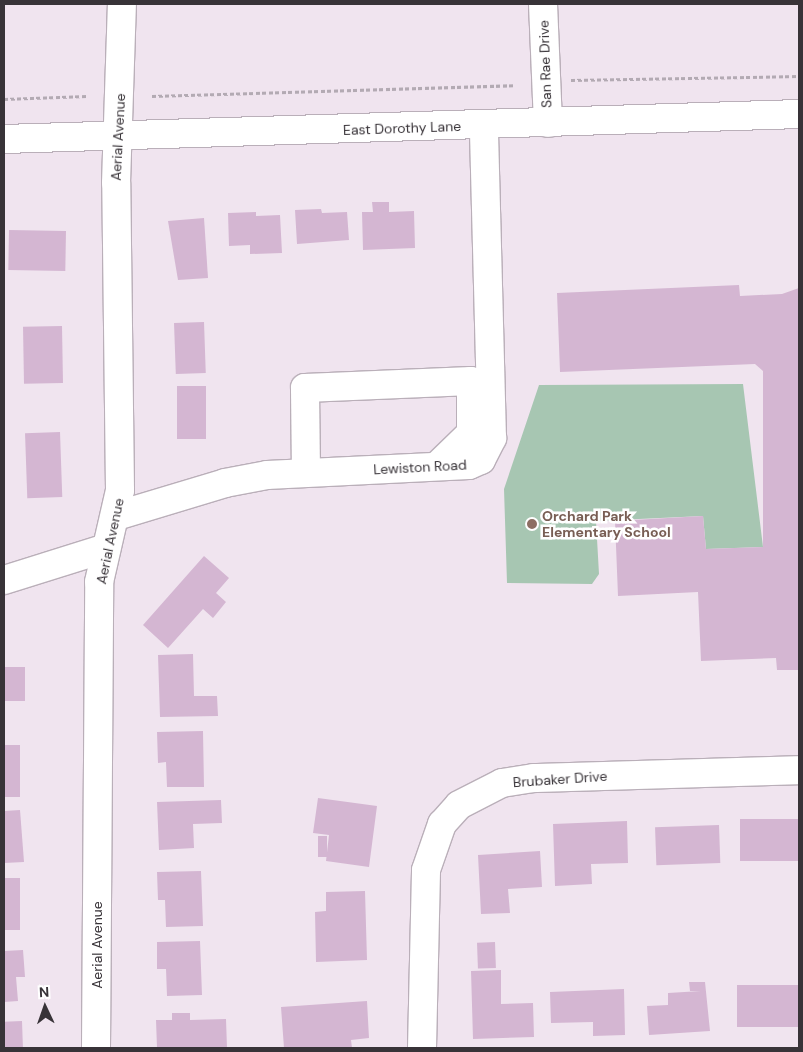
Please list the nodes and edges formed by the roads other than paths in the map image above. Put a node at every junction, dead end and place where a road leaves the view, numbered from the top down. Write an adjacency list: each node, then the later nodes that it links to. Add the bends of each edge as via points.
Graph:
1 (122, 4): 6 (street, Aerial Avenue)
2 (544, 4): 4 (street, San Rae Drive)
3 (799, 114): 4 (street, East Dorothy Lane)
4 (548, 123): 5 (street, East Dorothy Lane)
5 (484, 126): 6 (street, East Dorothy Lane); 8 (street, Lewiston Road, via 492,438 481,460 469,465)
6 (120, 136): 7 (street, East Dorothy Lane); 10 (street, Aerial Avenue, via 116,193 120,490)
7 (4, 139)
8 (438, 466): 9 (street, Lewiston Road); 9 (street, via 472,433 471,381 305,388)
9 (306, 472): 10 (street, Lewiston Road, via 225,483)
10 (116, 516): 11 (street, Aerial Avenue)
11 (106, 548): 12 (street); 14 (street, Aerial Avenue, via 100,582)
12 (4, 580)
13 (799, 770): 15 (street, Brubaker Drive, via 534,778 502,783 458,805 442,824 426,870)
14 (96, 1048)
15 (422, 1048)

